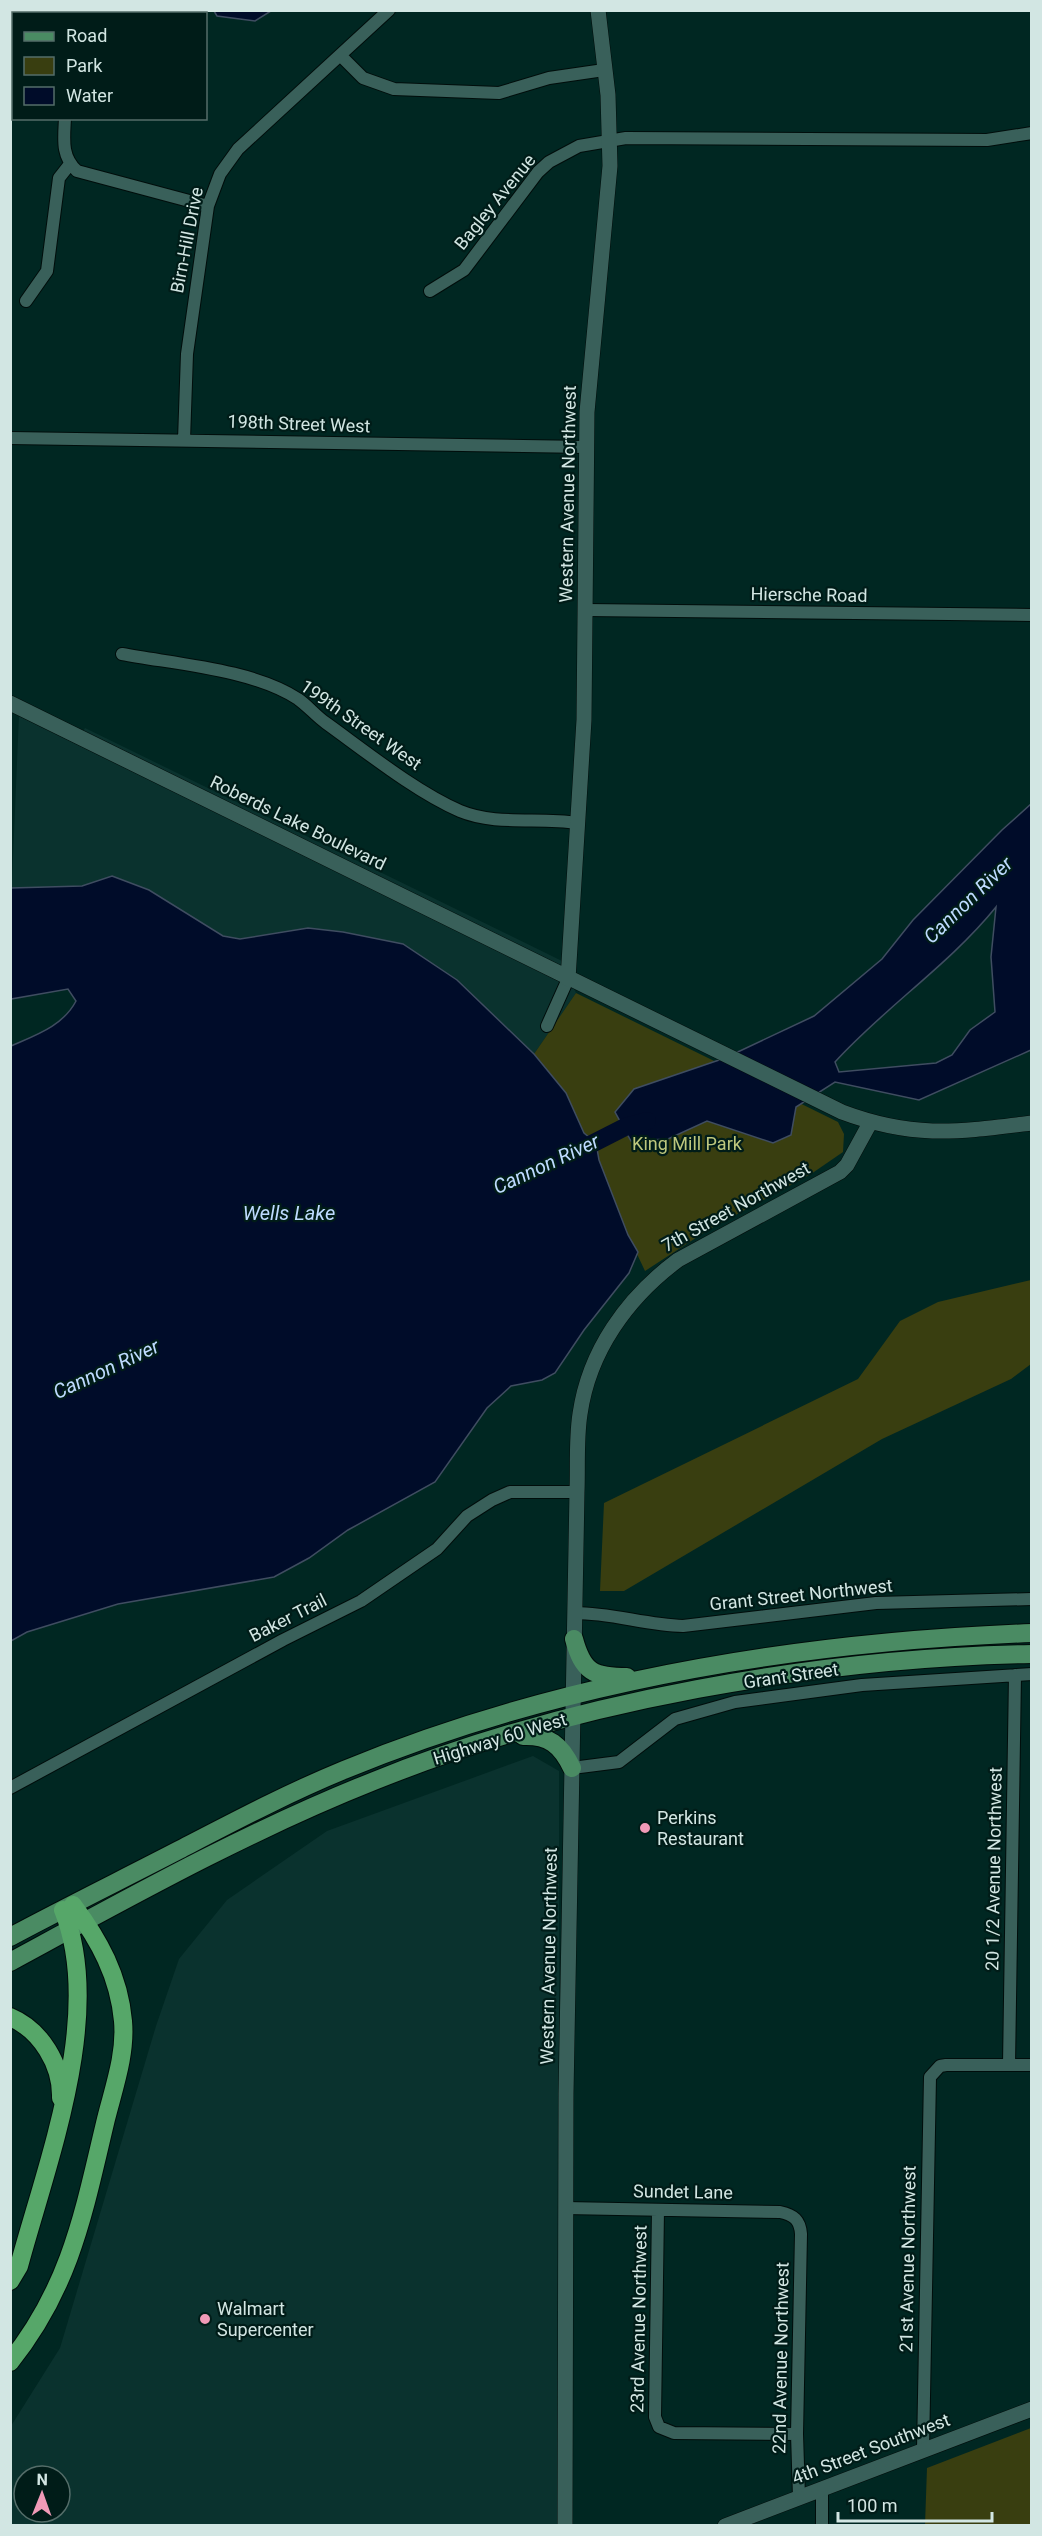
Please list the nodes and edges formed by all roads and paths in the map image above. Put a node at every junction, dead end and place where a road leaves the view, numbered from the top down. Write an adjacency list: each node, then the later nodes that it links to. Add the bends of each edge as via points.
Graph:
1 (389, 10): 3 (street, Birn-Hill Drive)
2 (598, 10): 4 (street, Western Avenue Northwest)
3 (340, 55): 4 (street, via 363,78 394,89 500,93 549,78); 9 (street, Birn-Hill Drive, via 238,148 220,174)
4 (604, 70): 7 (street, Western Avenue Northwest)
5 (65, 120): 8 (street, via 63,148)
6 (1032, 133): 7 (street, Bagley Avenue, via 987,140)
7 (610, 139): 10 (street, Bagley Avenue, via 579,146 549,162 464,270); 14 (street, Western Avenue Northwest, via 608,204)
8 (70, 164): 9 (street, via 76,171); 11 (street, via 59,178 47,271)
9 (208, 206): 13 (street, Birn-Hill Drive, via 187,354)
10 (430, 291)
11 (26, 301)
12 (10, 438): 13 (street, 198th Street West)
13 (184, 440): 14 (street, 198th Street West)
14 (586, 447): 15 (street, Western Avenue Northwest)
15 (586, 610): 16 (street, Hiersche Road); 19 (street, Western Avenue Northwest, via 584,731)
16 (1032, 615)
17 (122, 654): 19 (street, 199th Street West, via 229,674 298,699 334,728 459,811 492,818)
18 (10, 703): 20 (street, Roberds Lake Boulevard)
19 (577, 823): 20 (street, Western Avenue Northwest)
20 (568, 979): 21 (street); 22 (street)
21 (547, 1026)
22 (870, 1123): 23 (street, via 900,1130 955,1133); 24 (street, 7th Street Northwest, via 840,1172 678,1260 655,1277 605,1340)
23 (1032, 1123)
24 (585, 1388): 25 (street, Western Avenue Northwest)
25 (577, 1492): 27 (street, Western Avenue Northwest); 38 (street, Baker Trail, via 510,1492 492,1500 467,1516 437,1549 361,1601)
26 (1032, 1599): 27 (street, Grant Street Northwest, via 867,1604 683,1626)
27 (575, 1613): 29 (street, Western Avenue Northwest)
28 (1032, 1633): 32 (main road, Highway 60 West, via 865,1644)
29 (574, 1639): 32 (main road, via 583,1663 594,1673 618,1677); 34 (street, Western Avenue Northwest)
30 (1032, 1654): 35 (main road, Highway 60 West, via 838,1669 664,1697)
31 (1032, 1674): 33 (street, Grant Street)
32 (665, 1675): 34 (main road, Highway 60 West)
33 (1015, 1675): 37 (street, Grant Street, via 862,1685 712,1707 665,1725 619,1762); 44 (street, 20 1/2 Avenue Northwest)
34 (573, 1695): 35 (street, Western Avenue Northwest); 39 (main road, Highway 60 West, via 445,1732 338,1772)
35 (573, 1717): 36 (main road, Highway 60 West); 37 (street, Western Avenue Northwest)
36 (497, 1739): 37 (main road, via 547,1738 565,1753); 40 (main road, Highway 60 West, via 377,1779 308,1808)
37 (572, 1768): 47 (street, Western Avenue Northwest)
38 (10, 1788)
39 (68, 1908): 40 (highway); 41 (main road, Highway 60 West)
40 (78, 1925): 42 (main road, Highway 60 West); 46 (highway, via 76,2037); 51 (highway, via 105,1953 119,1994 123,2047 83,2217 61,2283 40,2322)
41 (10, 1937)
42 (10, 1962)
43 (10, 2017): 46 (highway, via 32,2031 54,2061 60,2086)
44 (1009, 2065): 45 (street); 54 (street, 21st Avenue Northwest, via 946,2065 934,2070 929,2085)
45 (1032, 2065)
46 (59, 2117): 50 (highway, via 19,2266)
47 (565, 2208): 48 (street, Sundet Lane); 57 (street, Western Avenue Northwest)
48 (658, 2210): 49 (street, Sundet Lane, via 780,2212); 53 (street, 23rd Avenue Northwest, via 655,2417 659,2427 674,2433)
49 (798, 2220): 53 (street, 22nd Avenue Northwest, via 801,2234)
50 (10, 2281)
51 (10, 2362)
52 (1032, 2409): 54 (street, 4th Street Southwest)
53 (797, 2434): 56 (street, 22nd Avenue Northwest)
54 (923, 2450): 55 (street, 4th Street Southwest)
55 (822, 2488): 56 (street, 4th Street Southwest); 59 (street)
56 (799, 2497): 58 (street, 4th Street Southwest)
57 (565, 2526)
58 (725, 2526)
59 (822, 2526)

